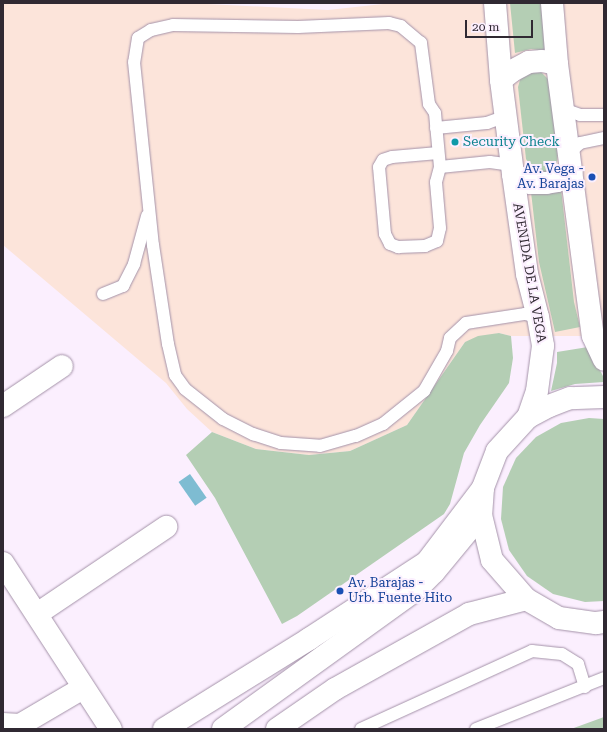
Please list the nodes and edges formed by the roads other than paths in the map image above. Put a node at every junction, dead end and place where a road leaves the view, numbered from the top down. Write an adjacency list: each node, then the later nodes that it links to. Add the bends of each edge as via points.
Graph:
1 (494, 3): 4 (street, AVENIDA DE LA VEGA)
2 (552, 3): 3 (street)
3 (558, 64): 4 (street, via 529,62); 5 (street)
4 (501, 80): 7 (street, AVENIDA DE LA VEGA)
5 (563, 109): 6 (lane, via 580,115); 11 (street)
6 (604, 115)
7 (506, 116): 8 (lane, via 487,123); 13 (street, AVENIDA DE LA VEGA)
8 (436, 128): 10 (lane); 14 (lane, via 435,113 429,104 421,43 401,26 389,23 298,27 173,25 151,30 138,38 134,62)
9 (604, 138): 11 (lane, via 580,143)
10 (438, 153): 12 (lane); 12 (lane, via 392,157 383,160 379,167 385,234 390,244 398,247 425,246 437,241 440,228 436,182)
11 (570, 162): 13 (street, via 557,181 546,183 531,182); 17 (street, via 593,336)
12 (440, 167): 13 (lane, via 490,162)
13 (513, 170): 16 (street, AVENIDA DE LA VEGA, via 527,274)
14 (149, 207): 15 (lane, via 134,264 123,286); 16 (lane, via 168,344 175,375 185,389 223,419 253,434 280,443 320,446 356,436 383,424 424,392 447,351 450,338 466,323 525,314)
15 (103, 294)
16 (538, 317): 21 (street, AVENIDA DE LA VEGA, via 542,346 537,391)
17 (604, 360)
18 (62, 366): 20 (street)
19 (604, 397): 21 (street, via 570,398)
20 (3, 406)
21 (528, 417): 22 (street, via 497,451)
22 (483, 488): 23 (street); 34 (street, via 427,562)
23 (481, 515): 26 (street, via 492,560); 35 (street, via 416,590)
24 (166, 527): 27 (street)
25 (3, 563): 27 (street)
26 (526, 599): 28 (street, via 559,618); 36 (street, via 469,614 335,688)
27 (37, 614): 31 (street)
28 (604, 622)
29 (604, 678): 30 (lane)
30 (584, 687): 37 (lane, via 578,664 562,654 532,651); 38 (lane)
31 (83, 688): 32 (street, via 20,725); 33 (street)
32 (3, 724)
33 (111, 729)
34 (164, 729)
35 (223, 729)
36 (277, 729)
37 (361, 729)
38 (476, 729)

